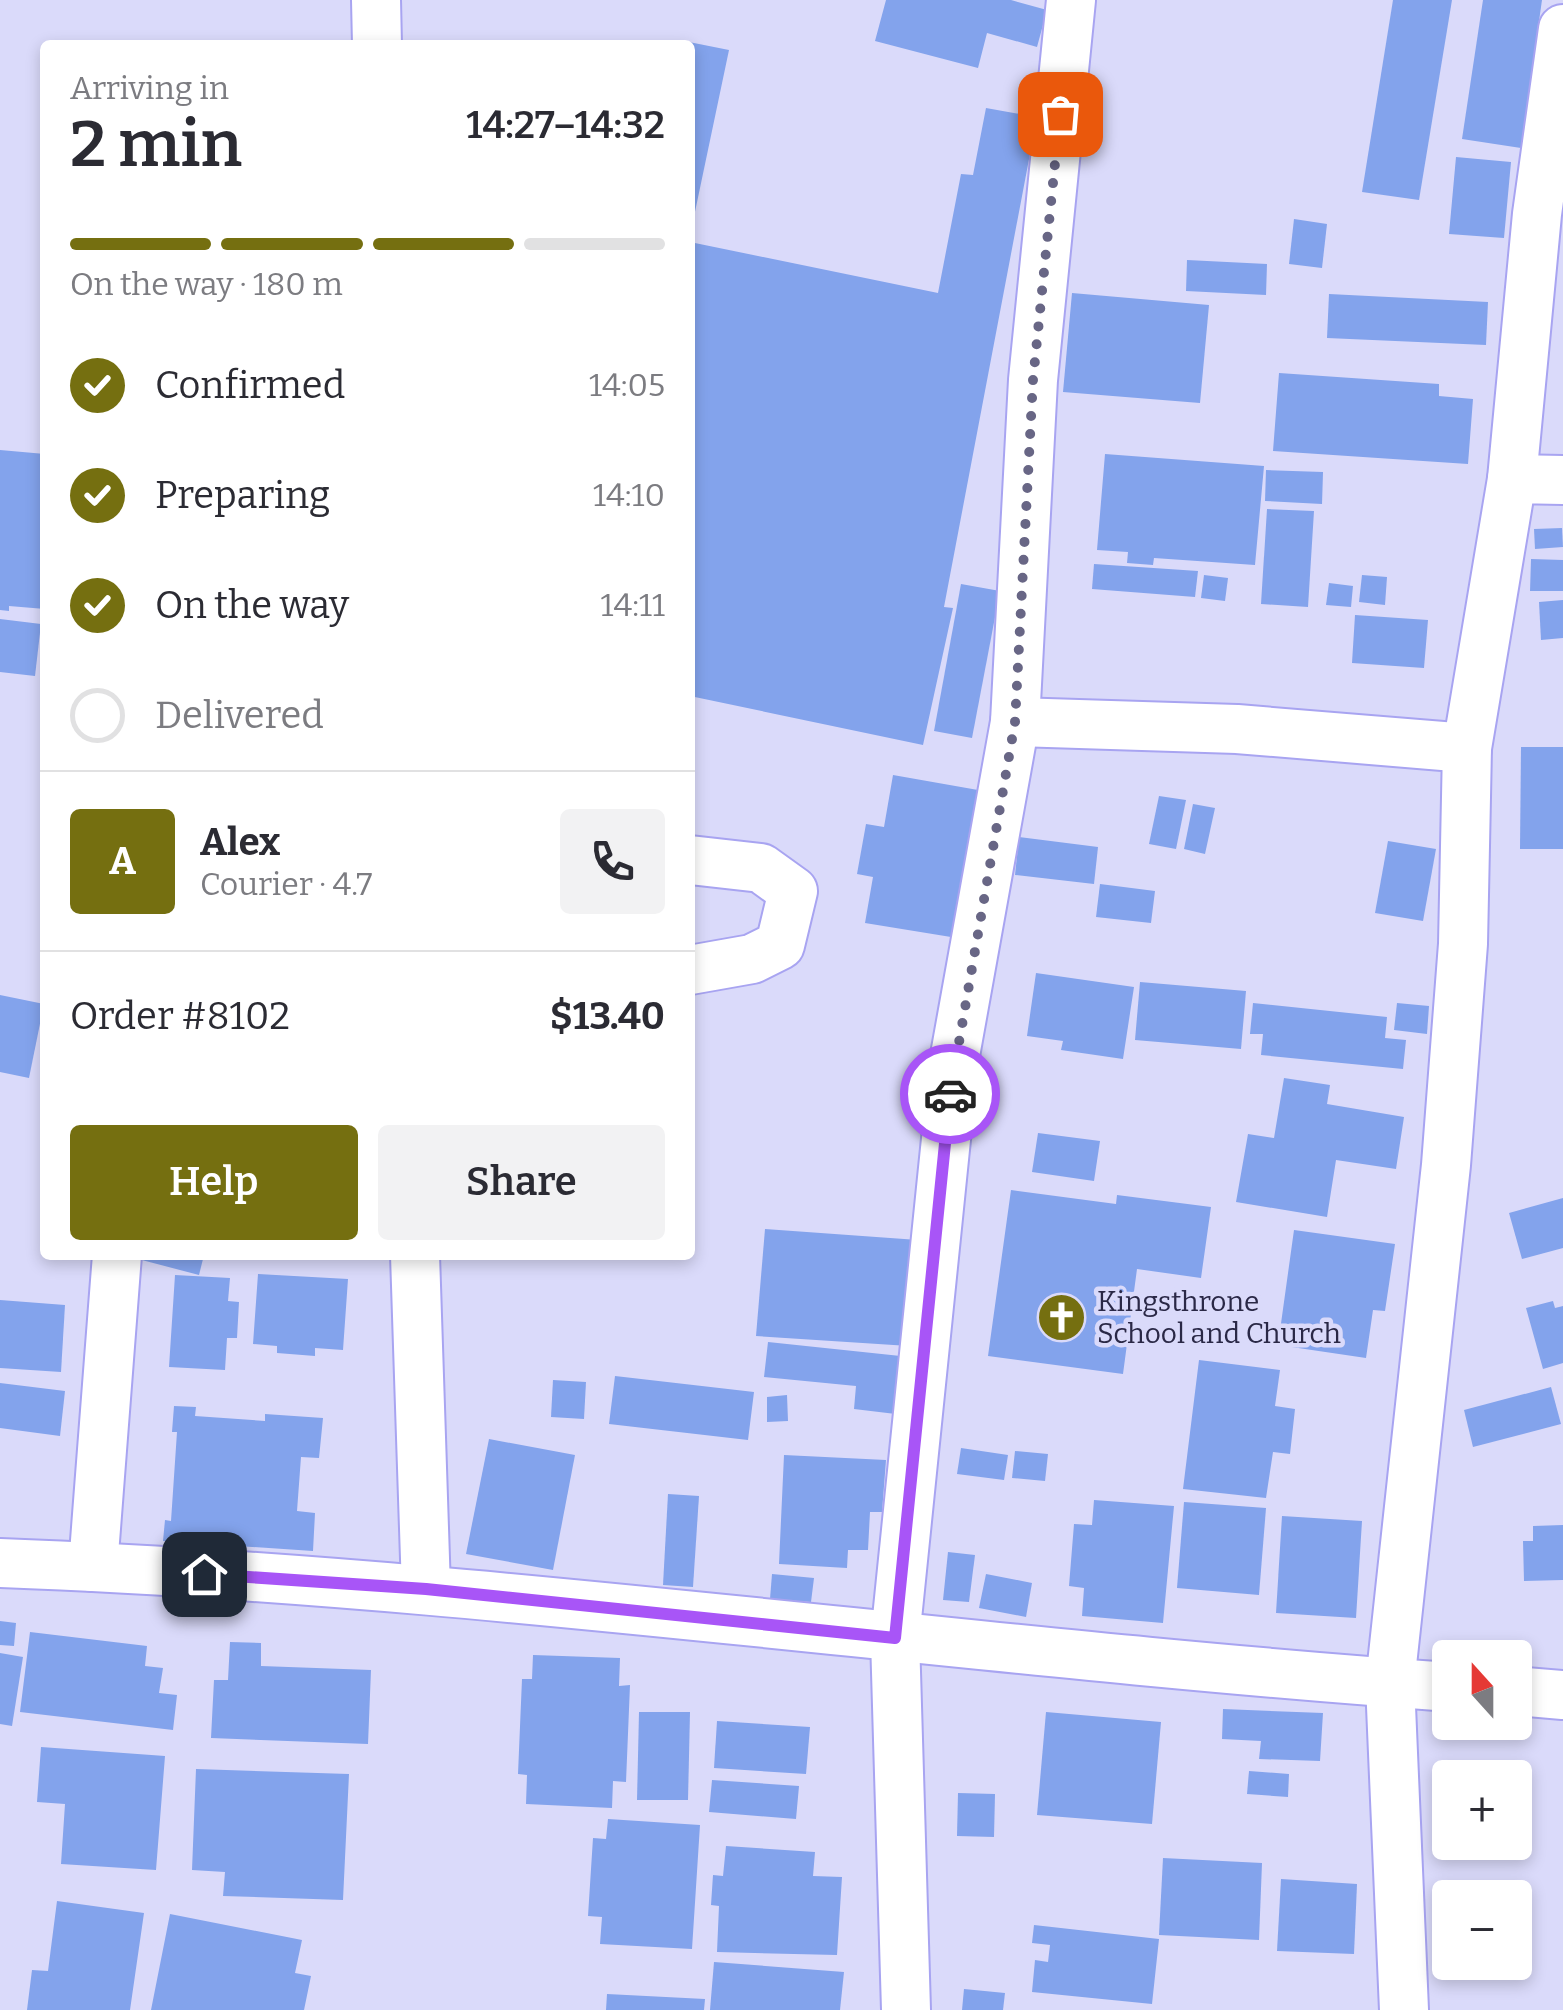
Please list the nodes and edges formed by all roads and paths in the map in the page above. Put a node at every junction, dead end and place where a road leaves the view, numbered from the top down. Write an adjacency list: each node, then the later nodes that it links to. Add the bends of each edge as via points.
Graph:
1 (376, 0): 4 (street)
2 (1071, 0): 7 (street, via 1033,380)
3 (1563, 30): 5 (street, via 1537,214)
4 (377, 40)
5 (1512, 479): 6 (street); 8 (street)
6 (1563, 480)
7 (1015, 722): 8 (street, via 1237,729); 16 (street, via 954,1061)
8 (1467, 748): 17 (street, via 1463,944 1446,1164)
9 (695, 861): 10 (street, via 761,868 794,891 780,945 752,959)
10 (695, 969)
11 (116, 1260): 14 (street)
12 (414, 1260): 15 (street)
13 (0, 1563): 14 (street)
14 (93, 1567): 15 (street)
15 (426, 1589): 16 (street)
16 (895, 1638): 17 (street); 21 (street)
17 (1390, 1683): 18 (street); 22 (street)
18 (1432, 1686)
19 (1532, 1692): 20 (street)
20 (1563, 1695)
21 (906, 2010)
22 (1404, 2010)

